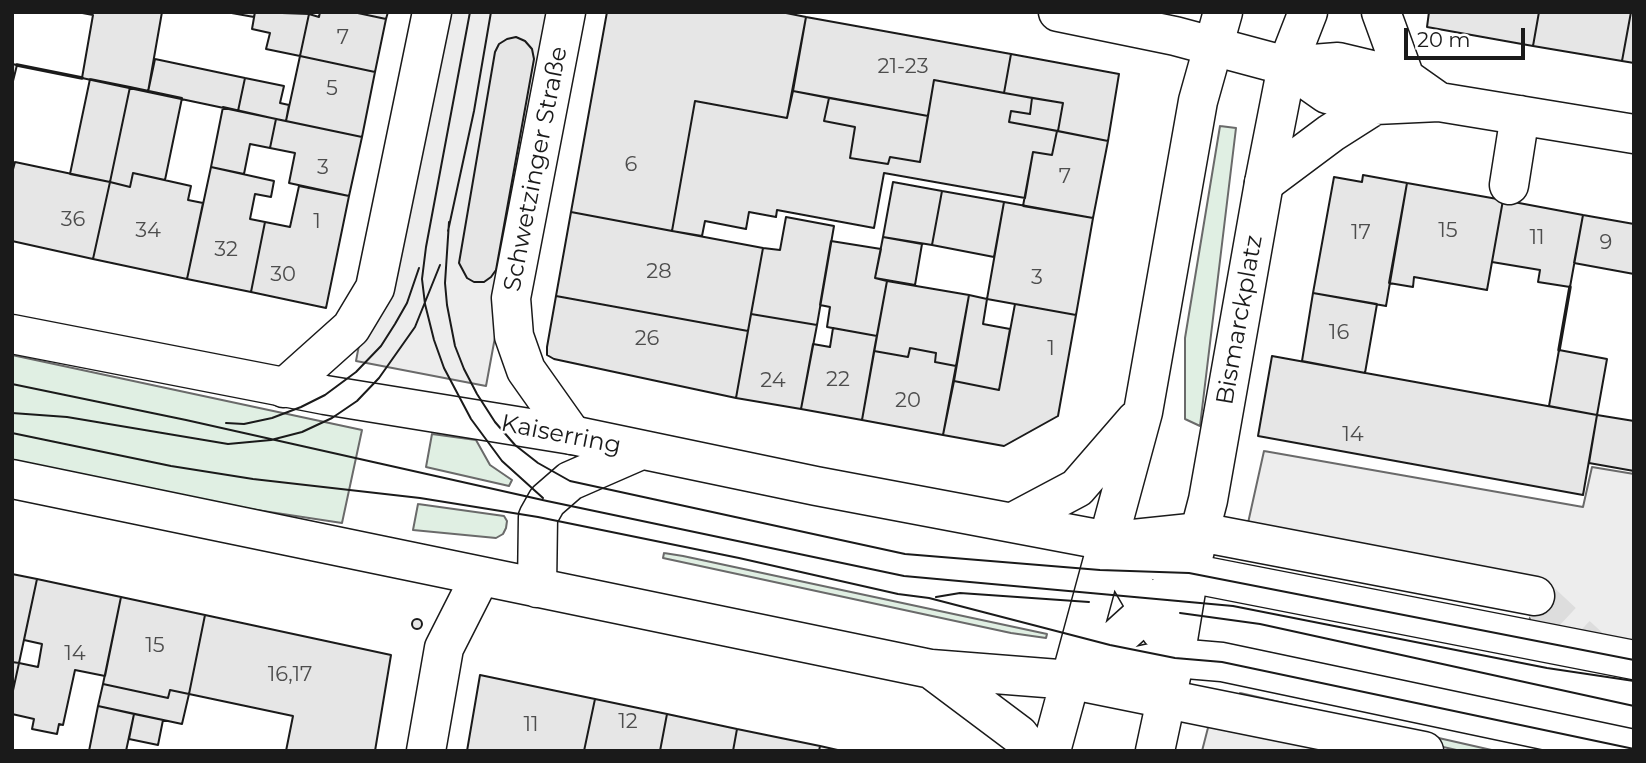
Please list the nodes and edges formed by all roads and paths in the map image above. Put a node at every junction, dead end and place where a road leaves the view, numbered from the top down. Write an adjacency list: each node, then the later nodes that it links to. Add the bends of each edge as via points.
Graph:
1 (432, 12): 16 (main road, via 375,288 351,328)
2 (566, 12): 18 (main road, Schwetzinger Straße, via 511,299 514,335 526,370)
3 (1308, 12): 7 (main road, Bismarckplatz)
4 (1381, 12): 8 (main road)
5 (1068, 13): 6 (main road)
6 (1217, 29): 7 (main road); 17 (main road, via 1198,101)
7 (1287, 66): 8 (main road, via 1338,62); 10 (main road, via 1327,94); 13 (main road, Bismarckplatz)
8 (1405, 78): 9 (main road)
9 (1439, 102): 10 (main road); 11 (main road)
10 (1375, 105): 13 (main road)
11 (1520, 115): 12 (main road); 14 (main road)
12 (1634, 134)
13 (1264, 183): 22 (main road, Bismarckplatz)
14 (1509, 185)
15 (12, 334): 16 (main road, Kaiserring)
16 (284, 388): 18 (main road, Kaiserring)
17 (1143, 412): 21 (main road, via 1077,488); 23 (main road)
18 (572, 436): 19 (main road, Kaiserring)
19 (641, 450): 21 (main road, Kaiserring); 26 (main road, via 570,481 547,501 538,517)
20 (12, 479): 25 (main road)
21 (1013, 522): 23 (main road, Kaiserring)
22 (1200, 532): 23 (main road); 24 (main road, Bismarckplatz); 27 (main road)
23 (1108, 541): 24 (main road); 28 (main road); 32 (main road)
24 (1189, 573): 28 (main road); 29 (main road, Bismarckplatz); 30 (main road)
25 (480, 577): 26 (main road); 35 (main road, via 444,648)
26 (537, 588): 31 (main road)
27 (1535, 596)
28 (1150, 609): 29 (main road); 32 (main road)
29 (1175, 658): 32 (main road); 33 (main road); 34 (main road, via 1222,662)
30 (1634, 660)
31 (931, 669): 32 (main road); 36 (main road, via 1019,735)
32 (1071, 680): 33 (main road); 37 (main road)
33 (1166, 698): 38 (main road); 39 (main road)
34 (1634, 749)
35 (426, 751)
36 (1031, 751)
37 (1051, 751)
38 (1155, 751)
39 (1424, 751)

